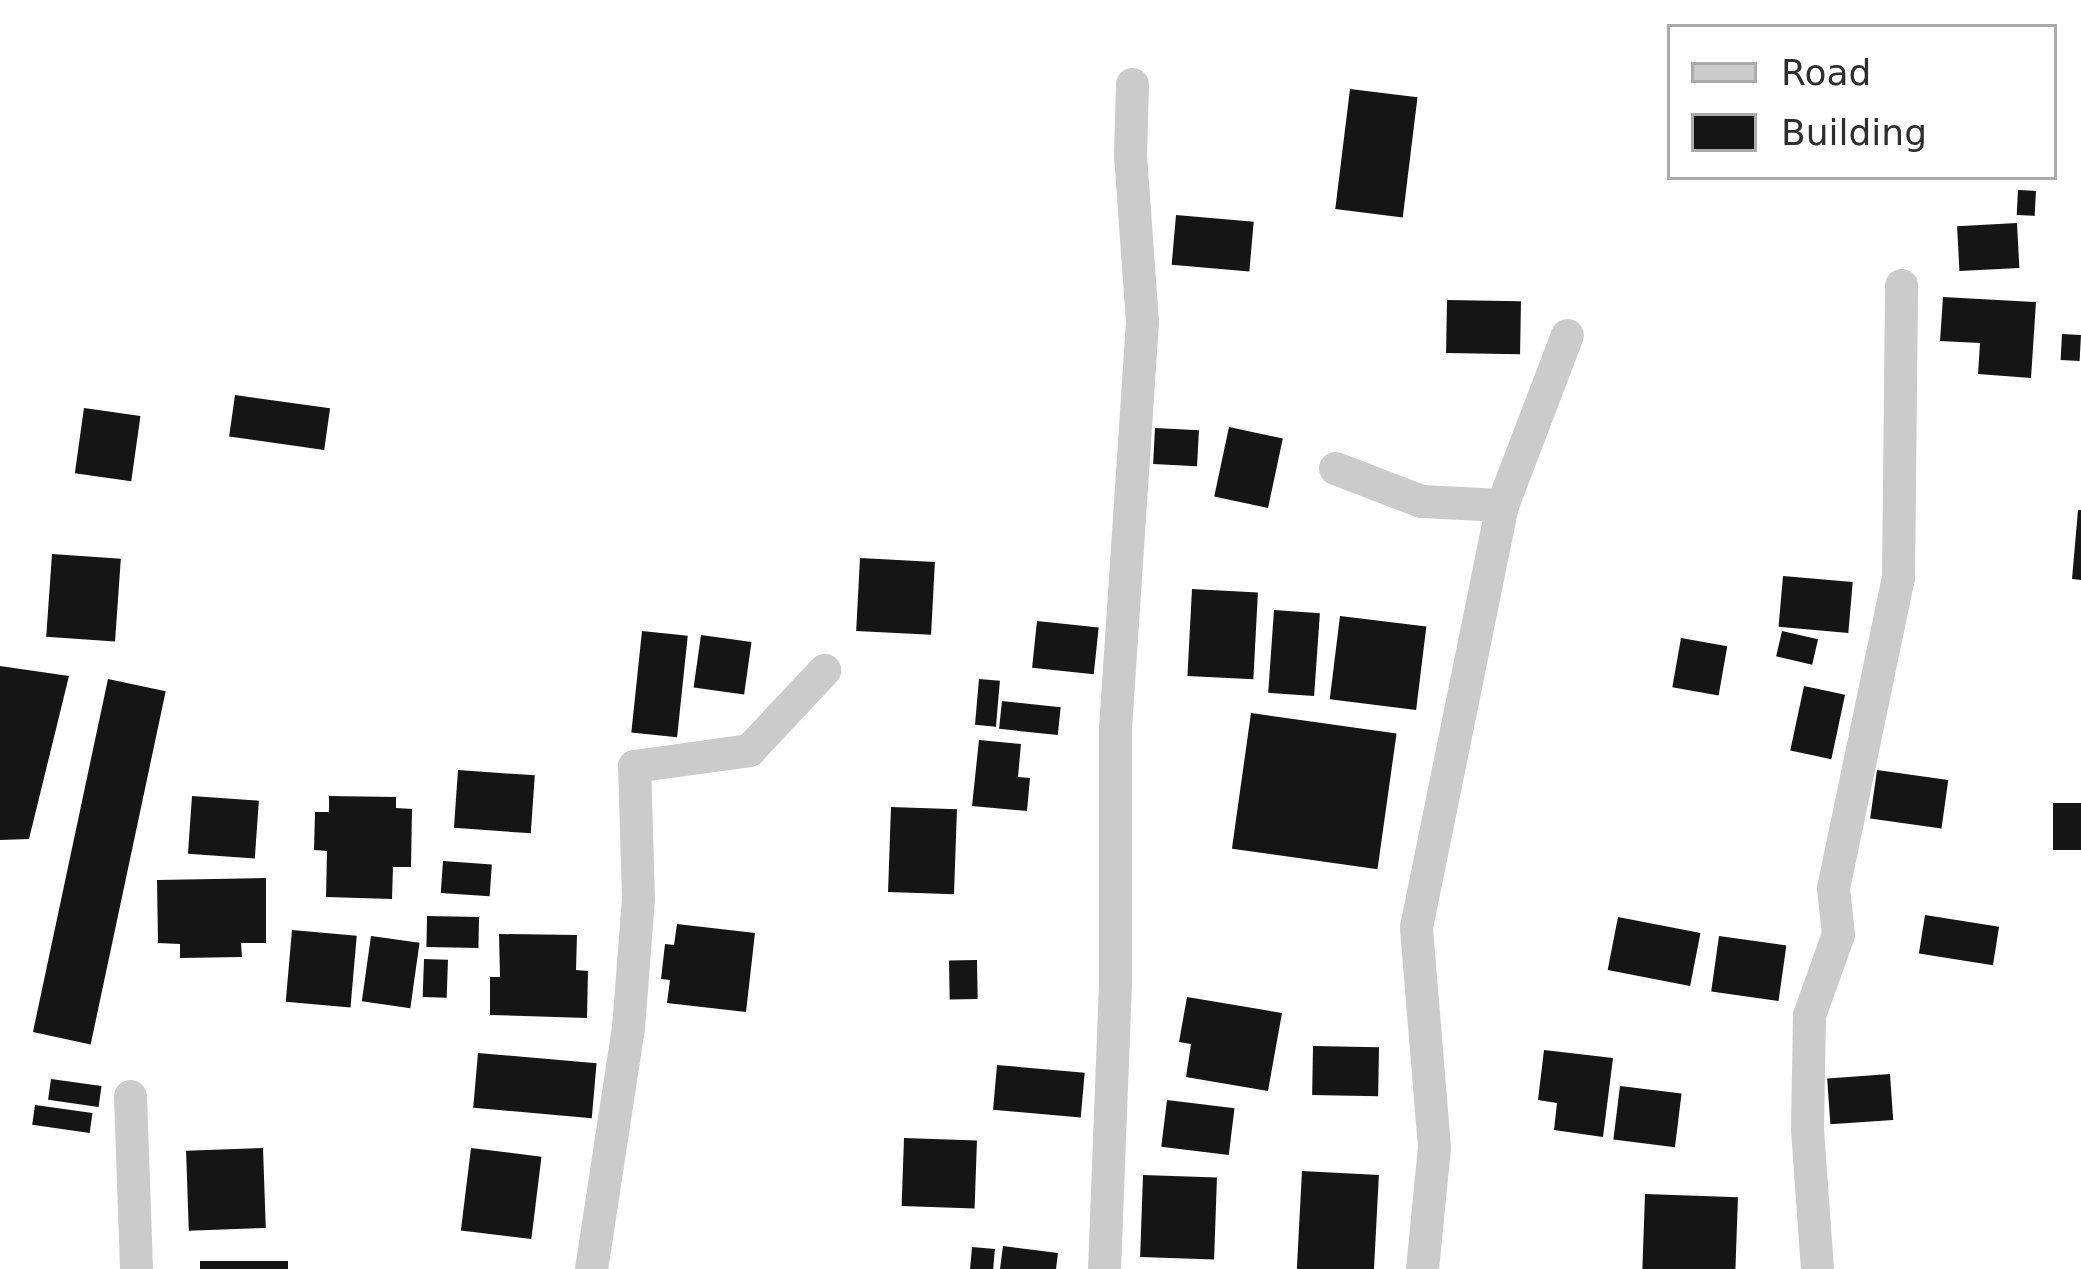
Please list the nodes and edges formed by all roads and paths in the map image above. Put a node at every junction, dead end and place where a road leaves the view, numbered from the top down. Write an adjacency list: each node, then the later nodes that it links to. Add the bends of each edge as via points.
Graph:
1 (1132, 84): 10 (street, via 1142,322 1115,728)
2 (1901, 285): 12 (street, via 1898,578 1833,888 1838,934 1809,1015)
3 (1567, 335): 5 (street)
4 (1335, 468): 5 (street, via 1420,501)
5 (1502, 505): 11 (street, via 1416,927 1434,1147)
6 (824, 670): 9 (street, via 749,750 634,766 638,898 628,1028)
7 (130, 1096): 8 (street)
8 (136, 1269)
9 (591, 1269)
10 (1104, 1269)
11 (1422, 1269)
12 (1817, 1269)

